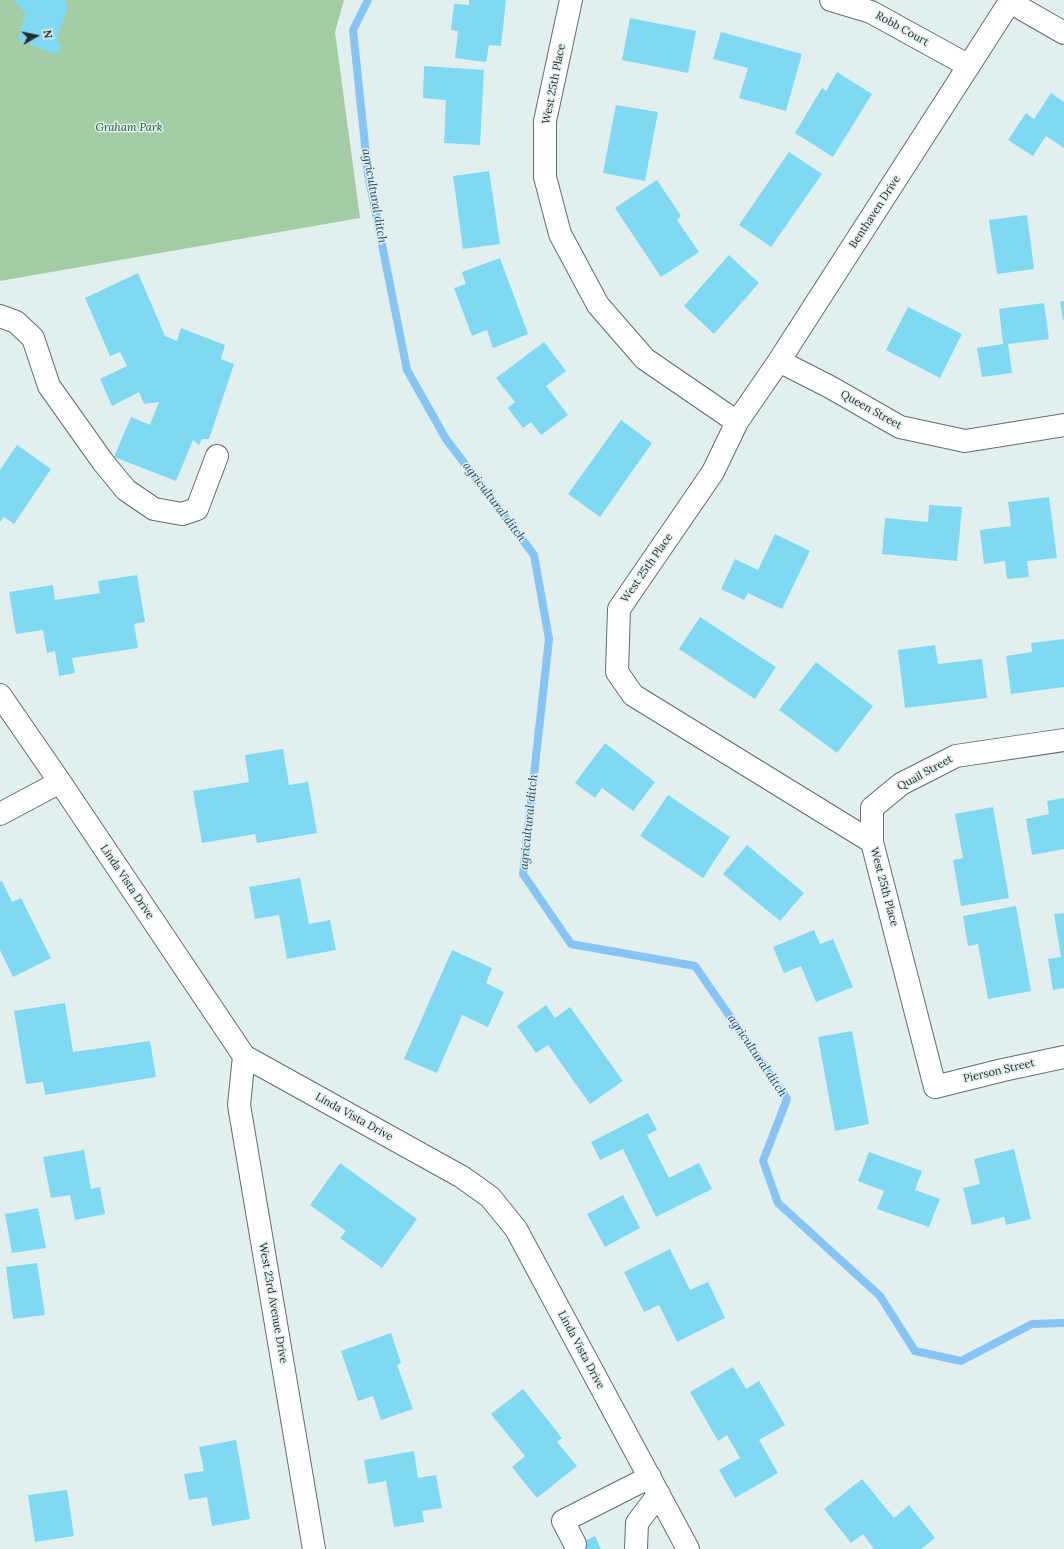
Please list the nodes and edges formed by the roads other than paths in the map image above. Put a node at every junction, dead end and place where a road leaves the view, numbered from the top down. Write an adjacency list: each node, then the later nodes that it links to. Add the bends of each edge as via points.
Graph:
1 (571, 0): 8 (street, West 25th Place, via 545,121 546,177 560,234 598,305 645,359)
2 (831, 0): 5 (street, Robb Court, via 871,12)
3 (1010, 1): 4 (street); 5 (street, Benthaven Drive)
4 (1064, 33)
5 (969, 66): 7 (street, Benthaven Drive)
6 (0, 316): 10 (street, via 16,322 33,338 49,386 126,490 154,509 182,514 197,509)
7 (779, 361): 8 (street, Benthaven Drive); 9 (street, Queen Street, via 900,427 965,441)
8 (737, 422): 15 (street, West 25th Place, via 713,472 619,609 617,672 633,695)
9 (1064, 425)
10 (217, 456)
11 (0, 695): 13 (street, Linda Vista Drive)
12 (1064, 740): 15 (street, Quail Street, via 956,756 901,784 872,808)
13 (60, 782): 14 (street); 16 (street, Linda Vista Drive)
14 (0, 814)
15 (872, 842): 18 (street, West 25th Place)
16 (244, 1056): 19 (street, Linda Vista Drive, via 462,1177 490,1197 516,1229); 21 (street, West 23rd Avenue Drive, via 239,1105)
17 (1064, 1057): 18 (street, Pierson Street)
18 (935, 1087)
19 (655, 1485): 20 (street, via 563,1521); 22 (street, via 637,1523); 23 (street, Linda Vista Drive)
20 (575, 1544)
21 (314, 1549)
22 (636, 1549)
23 (688, 1549)

